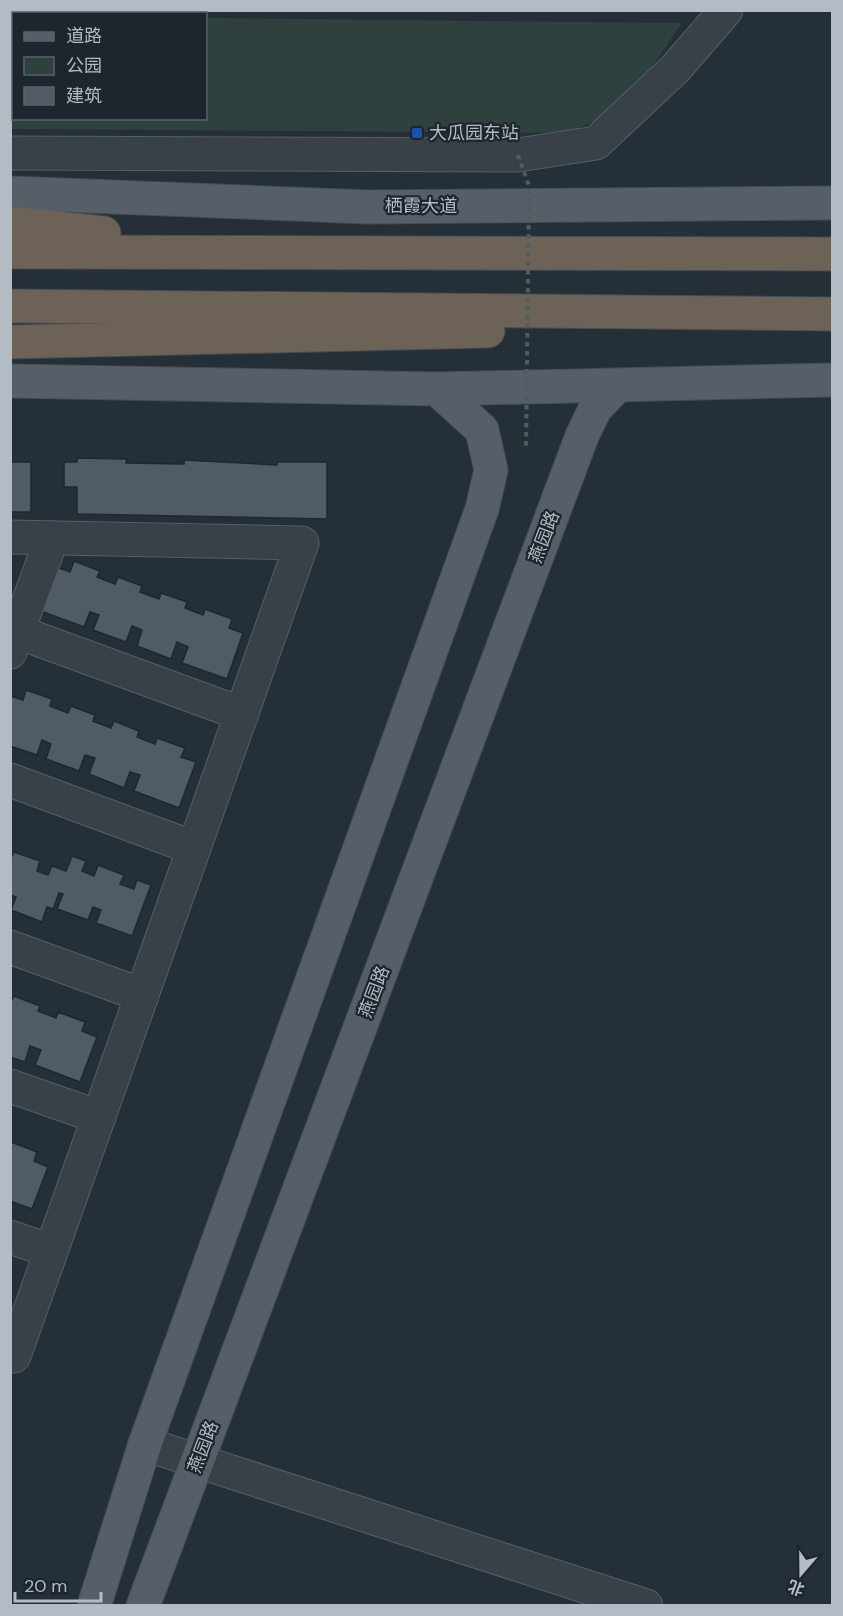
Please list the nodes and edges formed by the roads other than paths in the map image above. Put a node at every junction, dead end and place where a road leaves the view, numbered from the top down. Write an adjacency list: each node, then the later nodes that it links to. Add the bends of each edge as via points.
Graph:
1 (726, 10): 2 (street, via 675,69 596,143 518,155)
2 (10, 153)
3 (10, 193): 4 (main road, 栖霞大道, via 369,207)
4 (832, 203)
5 (10, 223): 7 (highway)
6 (10, 252): 7 (highway)
7 (273, 252): 8 (highway)
8 (832, 254)
9 (10, 306): 10 (highway)
10 (674, 313): 11 (highway); 12 (highway, via 461,334)
11 (832, 314)
12 (10, 342)
13 (10, 381): 16 (main road)
14 (832, 381): 15 (main road)
15 (617, 386): 16 (main road); 31 (main road, 燕园路, via 595,410 582,436)
16 (437, 389): 30 (main road, via 482,430 491,470 482,509)
17 (10, 537): 18 (street)
18 (52, 538): 19 (street); 20 (street, via 302,543)
19 (14, 642): 20 (street)
20 (242, 714): 22 (street)
21 (10, 780): 22 (street)
22 (194, 848): 24 (street)
23 (10, 947): 24 (street)
24 (142, 995): 26 (street)
25 (10, 1086): 26 (street)
26 (99, 1117): 28 (street)
27 (10, 1237): 28 (street)
28 (51, 1251): 29 (street, via 14,1356)
29 (10, 1356)
30 (145, 1444): 31 (street); 32 (main road)
31 (198, 1461): 33 (main road, 燕园路); 34 (street)
32 (94, 1605)
33 (143, 1605)
34 (646, 1605)

